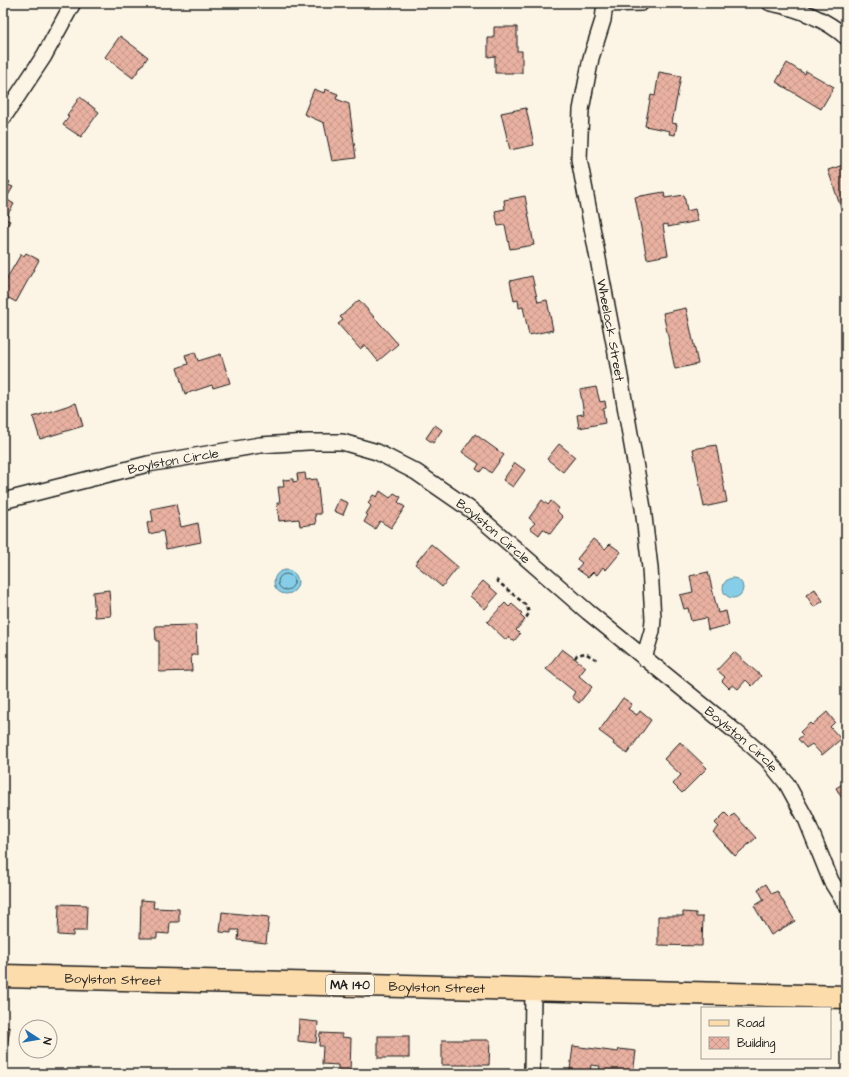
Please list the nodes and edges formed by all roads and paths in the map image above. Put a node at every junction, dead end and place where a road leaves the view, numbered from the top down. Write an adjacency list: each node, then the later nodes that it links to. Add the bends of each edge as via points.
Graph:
1 (73, 3): 6 (street, via 44,56)
2 (641, 3): 4 (street)
3 (770, 3): 5 (street, via 812,16)
4 (605, 4): 11 (street, Wheelock Street, via 581,110 579,159 616,348 643,508 653,619)
5 (846, 37)
6 (3, 118)
7 (3, 501): 11 (street, Boylston Circle, via 148,464 260,445 342,442 377,452 409,469 471,510)
8 (496, 580): 9 (path, via 527,606 529,613)
9 (526, 618)
10 (575, 658): 12 (path, via 585,653)
11 (644, 658): 13 (street, Boylston Circle, via 736,732 773,766 787,784 806,818 831,881)
12 (599, 661)
13 (846, 905)
14 (3, 976): 15 (main road, Boylston Street / MA 140)
15 (533, 990): 16 (main road, Boylston Street / MA 140); 17 (street)
16 (846, 997)
17 (532, 1074)

